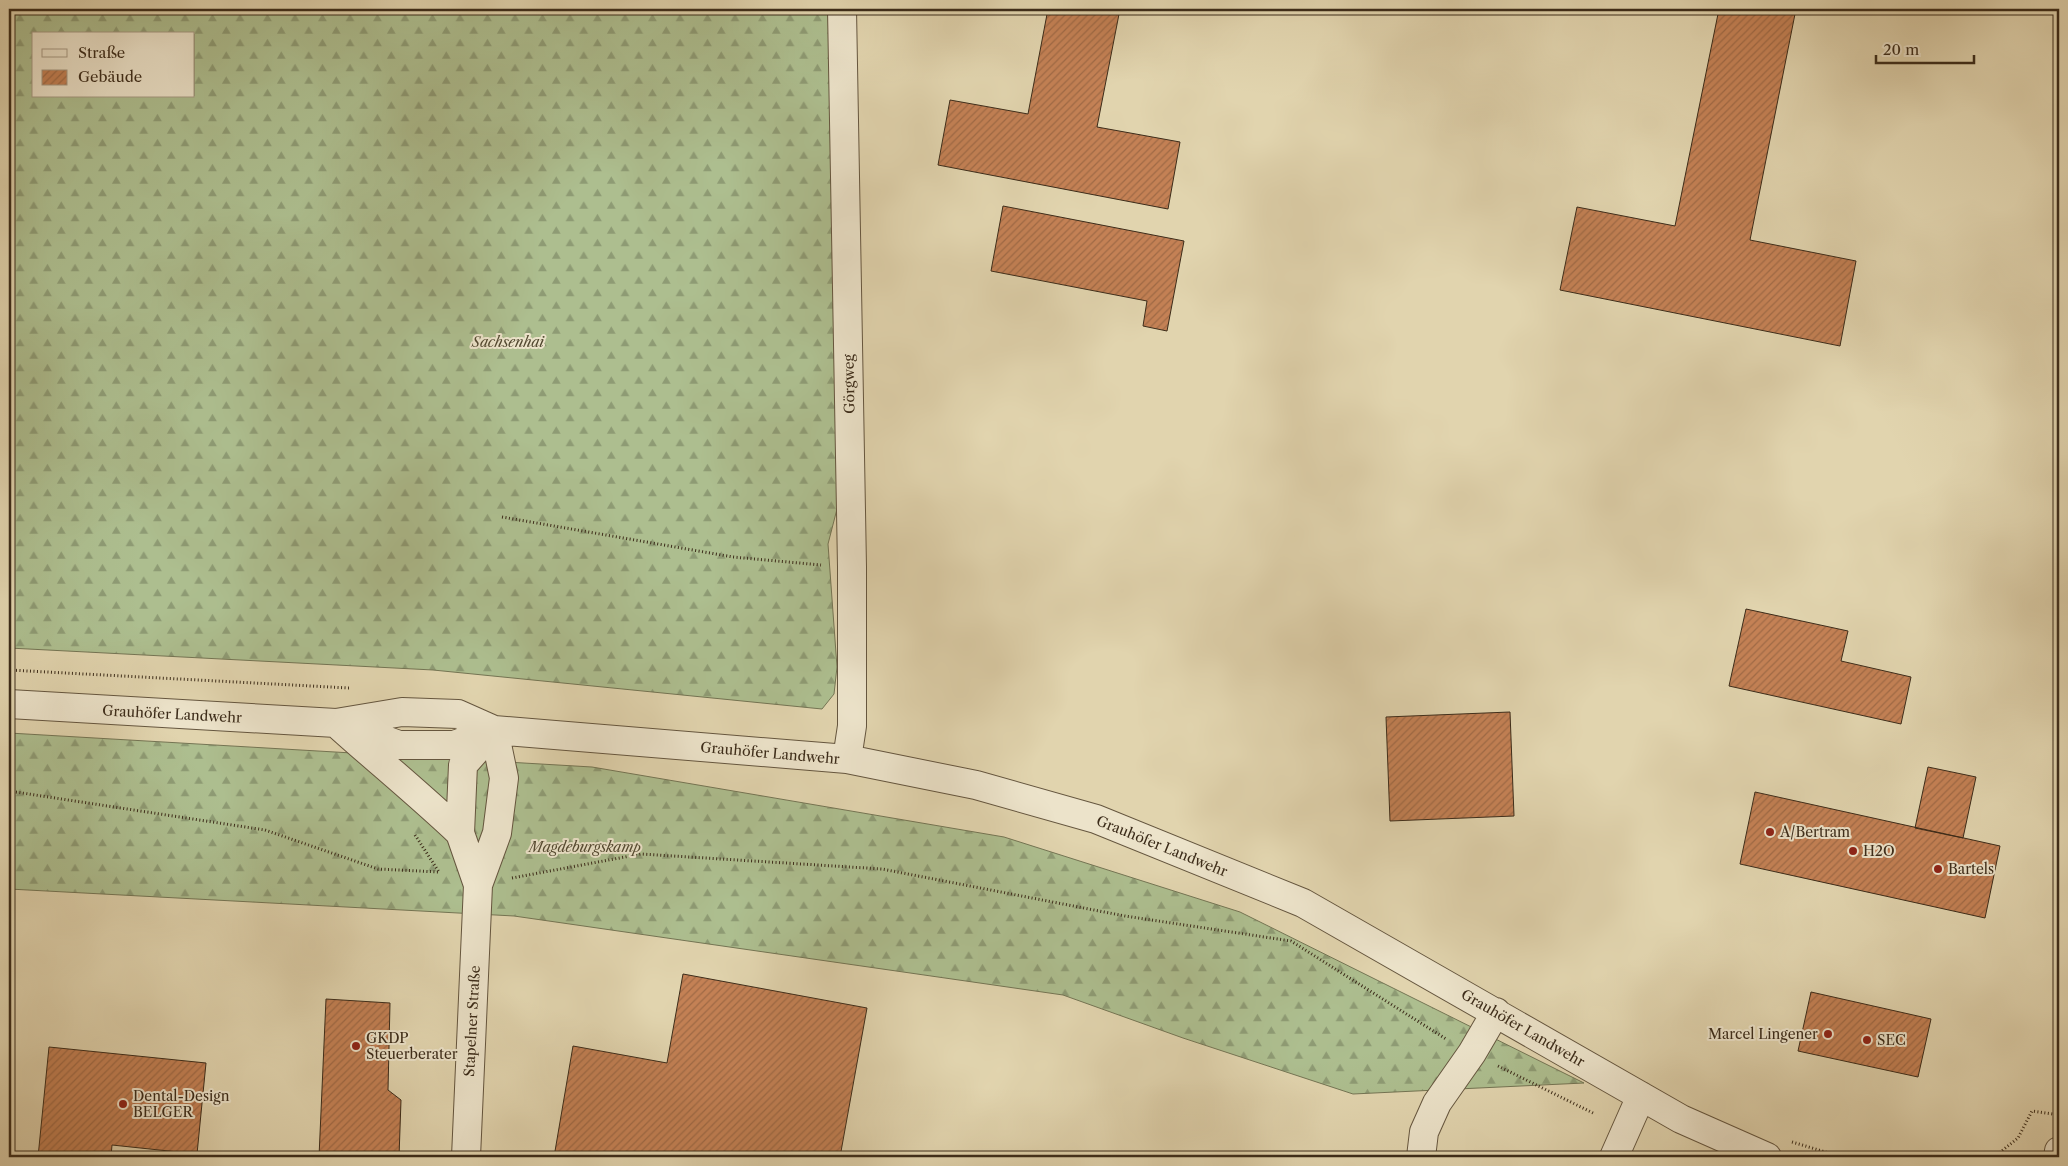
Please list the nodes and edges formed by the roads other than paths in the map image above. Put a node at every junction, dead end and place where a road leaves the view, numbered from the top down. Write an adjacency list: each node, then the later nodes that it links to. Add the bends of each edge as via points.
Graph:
1 (842, 9): 5 (street, Görgweg, via 852,567 852,726)
2 (9, 704): 3 (street, Grauhöfer Landwehr)
3 (336, 723): 4 (street, Grauhöfer Landwehr, via 402,712 458,714); 6 (street)
4 (494, 730): 5 (street, Grauhöfer Landwehr); 6 (street, Stapelner Straße, via 463,765); 7 (street, Stapelner Straße, via 504,778 497,833)
5 (848, 759): 8 (street, Grauhöfer Landwehr, via 976,785 1096,819 1303,903)
6 (460, 833): 7 (street, Stapelner Straße)
7 (478, 885): 12 (street, Stapelner Straße)
8 (1496, 1012): 9 (street, Grauhöfer Landwehr); 13 (street, via 1437,1104 1424,1132)
9 (1641, 1096): 10 (street, Grauhöfer Landwehr, via 1682,1119); 14 (street)
10 (1777, 1149)
11 (2059, 1151): 15 (street)
12 (466, 1157)
13 (1421, 1157)
14 (1614, 1157)
15 (2058, 1157)

